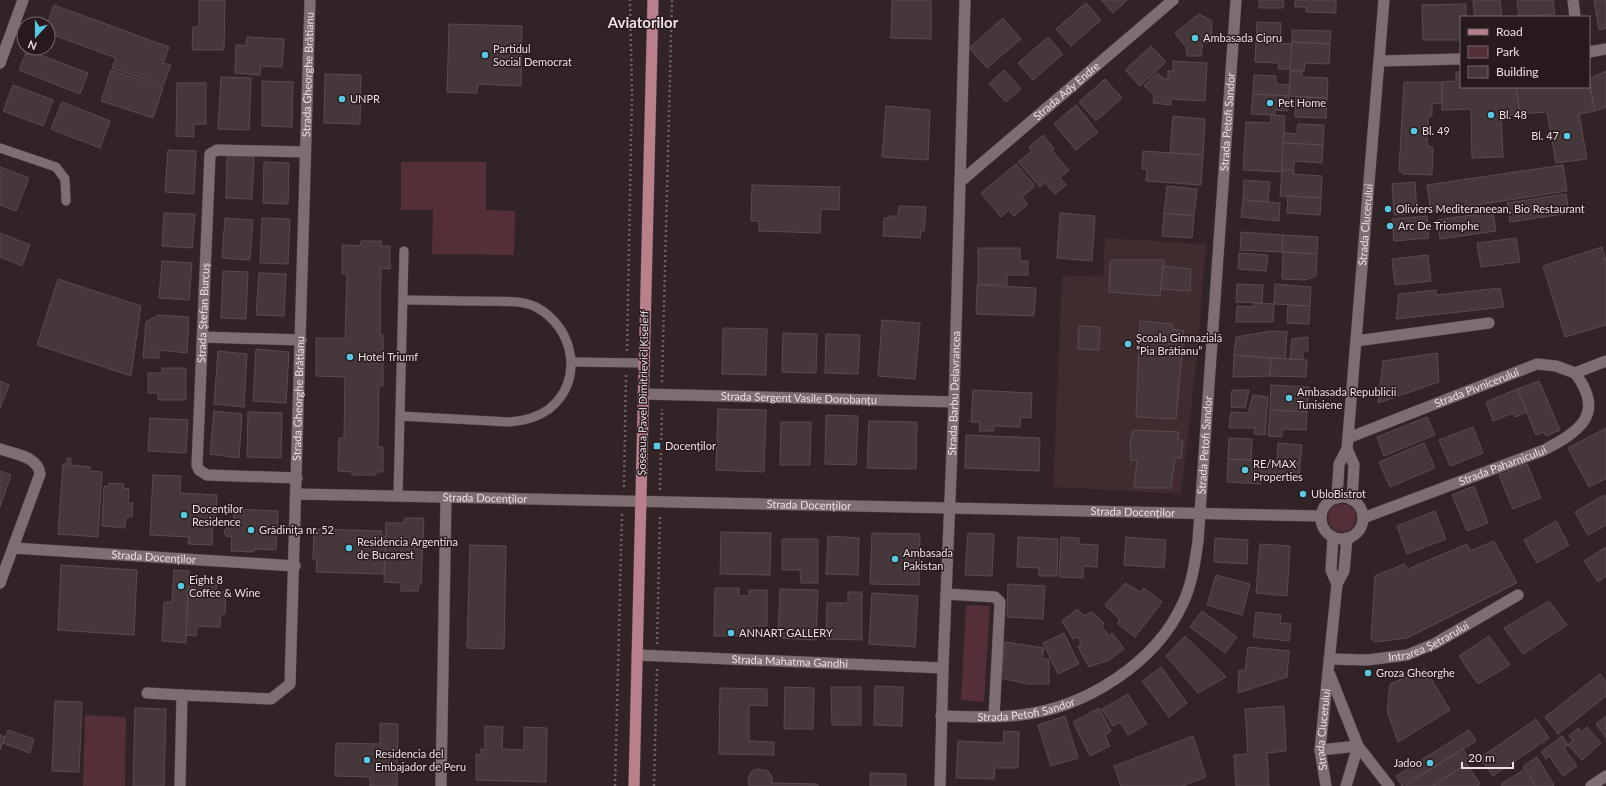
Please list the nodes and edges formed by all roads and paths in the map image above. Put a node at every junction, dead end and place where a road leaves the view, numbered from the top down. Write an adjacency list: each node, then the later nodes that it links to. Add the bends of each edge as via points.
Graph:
1 (23, 0): 15 (street)
2 (310, 0): 17 (street, Strada Gheorghe Brătianu)
3 (630, 0): 27 (path, via 632,94)
4 (653, 0): 28 (main road, Șoseaua Pavel Dimitrievici Kiseleff)
5 (965, 0): 18 (street, Strada Barbu Delavrancea)
6 (1173, 0): 18 (street, Strada Ady Endre)
7 (1236, 0): 46 (street, Strada Petofi Sandor)
8 (1384, 0): 14 (street, Strada Clucerului)
9 (1573, 0): 10 (street)
10 (1575, 16)
11 (1606, 48): 12 (street)
12 (1590, 52)
13 (1460, 59): 14 (street)
14 (1379, 61): 25 (street, Strada Clucerului)
15 (0, 63)
16 (0, 148): 19 (lane, via 56,167 65,179)
17 (306, 152): 23 (street, Strada Ștefan Burcuș, via 217,150 210,154); 24 (street, Strada Gheorghe Brătianu)
18 (960, 182): 32 (street, Strada Barbu Delavrancea)
19 (66, 201)
20 (404, 251): 21 (lane)
21 (403, 300): 26 (lane, via 513,302 536,307 551,317 563,331); 33 (lane)
22 (1489, 323): 25 (street)
23 (202, 337): 24 (street); 37 (street, Strada Ștefan Burcuș, via 197,465 199,470 207,475)
24 (301, 340): 37 (street, Strada Gheorghe Brătianu)
25 (1356, 341): 34 (street, Strada Clucerului)
26 (572, 362): 27 (lane); 33 (lane, via 571,373 563,392 550,408 522,421)
27 (626, 362): 28 (lane); 43 (path)
28 (644, 363): 31 (main road, Șoseaua Pavel Dimitrievici Kiseleff)
29 (1605, 364): 30 (street)
30 (1574, 373): 34 (street, Strada Pivnicerului, via 1556,366 1537,364); 48 (street, Strada Paharnicului, via 1582,382 1590,409 1583,427 1567,438 1544,450)
31 (643, 394): 32 (street, Strada Sergent Vasile Dorobanțu); 44 (main road, Șoseaua Pavel Dimitrievici Kiseleff)
32 (954, 402): 45 (street, Strada Barbu Delavrancea)
33 (400, 416): 39 (lane)
34 (1348, 438): 36 (street, Strada Clucerului)
35 (0, 449): 51 (street, via 34,460 40,474)
36 (1347, 449): 41 (street, Strada Clucerului, via 1339,464); 42 (street, Strada Clucerului, via 1354,465)
37 (297, 478): 38 (street, Strada Gheorghe Brătianu)
38 (297, 494): 39 (street, Strada Docenților); 52 (street, Strada Gheorghe Brătianu)
39 (398, 496): 40 (street, Strada Docenților)
40 (446, 497): 43 (street, Strada Docenților); 69 (street)
41 (1337, 498): 42 (street); 47 (street, via 1325,505)
42 (1352, 500): 48 (street, via 1360,508)
43 (623, 502): 44 (street, Strada Docenților); 70 (path)
44 (640, 502): 45 (street, Strada Docenților); 57 (main road, Șoseaua Pavel Dimitrievici Kiseleff)
45 (950, 508): 46 (street, Strada Docenților); 55 (street, Strada Barbu Delavrancea)
46 (1200, 513): 47 (street, Strada Docenților); 64 (street, Strada Petofi Sandor, via 1195,562 1184,602 1174,622 1144,657 1102,688 1078,699 1051,709)
47 (1321, 516): 49 (street, via 1324,530)
48 (1363, 518): 50 (street, via 1358,532)
49 (1333, 537): 50 (street); 54 (street, Strada Clucerului, via 1331,570)
50 (1347, 538): 54 (street, Strada Clucerului, via 1344,571)
51 (13, 548): 52 (street, Strada Docenților); 53 (street)
52 (295, 566): 62 (street, Strada Gheorghe Brătianu, via 290,684 271,699)
53 (0, 583)
54 (1337, 584): 58 (street, Strada Clucerului)
55 (946, 594): 59 (street, Strada Barbu Delavrancea); 64 (street, via 995,597 1000,602)
56 (1518, 595): 58 (street, Intrarea Șetrarului, via 1434,644 1407,655 1367,660)
57 (637, 656): 59 (street, Strada Mahatma Gandhi); 71 (main road, Șoseaua Pavel Dimitrievici Kiseleff)
58 (1330, 659): 60 (street, Strada Clucerului)
59 (943, 668): 63 (street, Strada Barbu Delavrancea)
60 (1328, 673): 65 (street, Strada Clucerului); 66 (street, Strada Clucerului)
61 (147, 693): 62 (street, Strada Gheorghe Brătianu)
62 (182, 695): 68 (street)
63 (941, 716): 64 (street, Strada Petofi Sandor); 72 (street, Strada Barbu Delavrancea)
64 (994, 717)
65 (1358, 746): 66 (street); 74 (street); 75 (street, Strada Clucerului)
66 (1320, 750): 73 (street, Strada Clucerului)
67 (1606, 776): 76 (street)
68 (180, 786)
69 (441, 786)
70 (615, 786)
71 (634, 786)
72 (940, 786)
73 (1326, 786)
74 (1346, 786)
75 (1389, 786)
76 (1591, 786)

